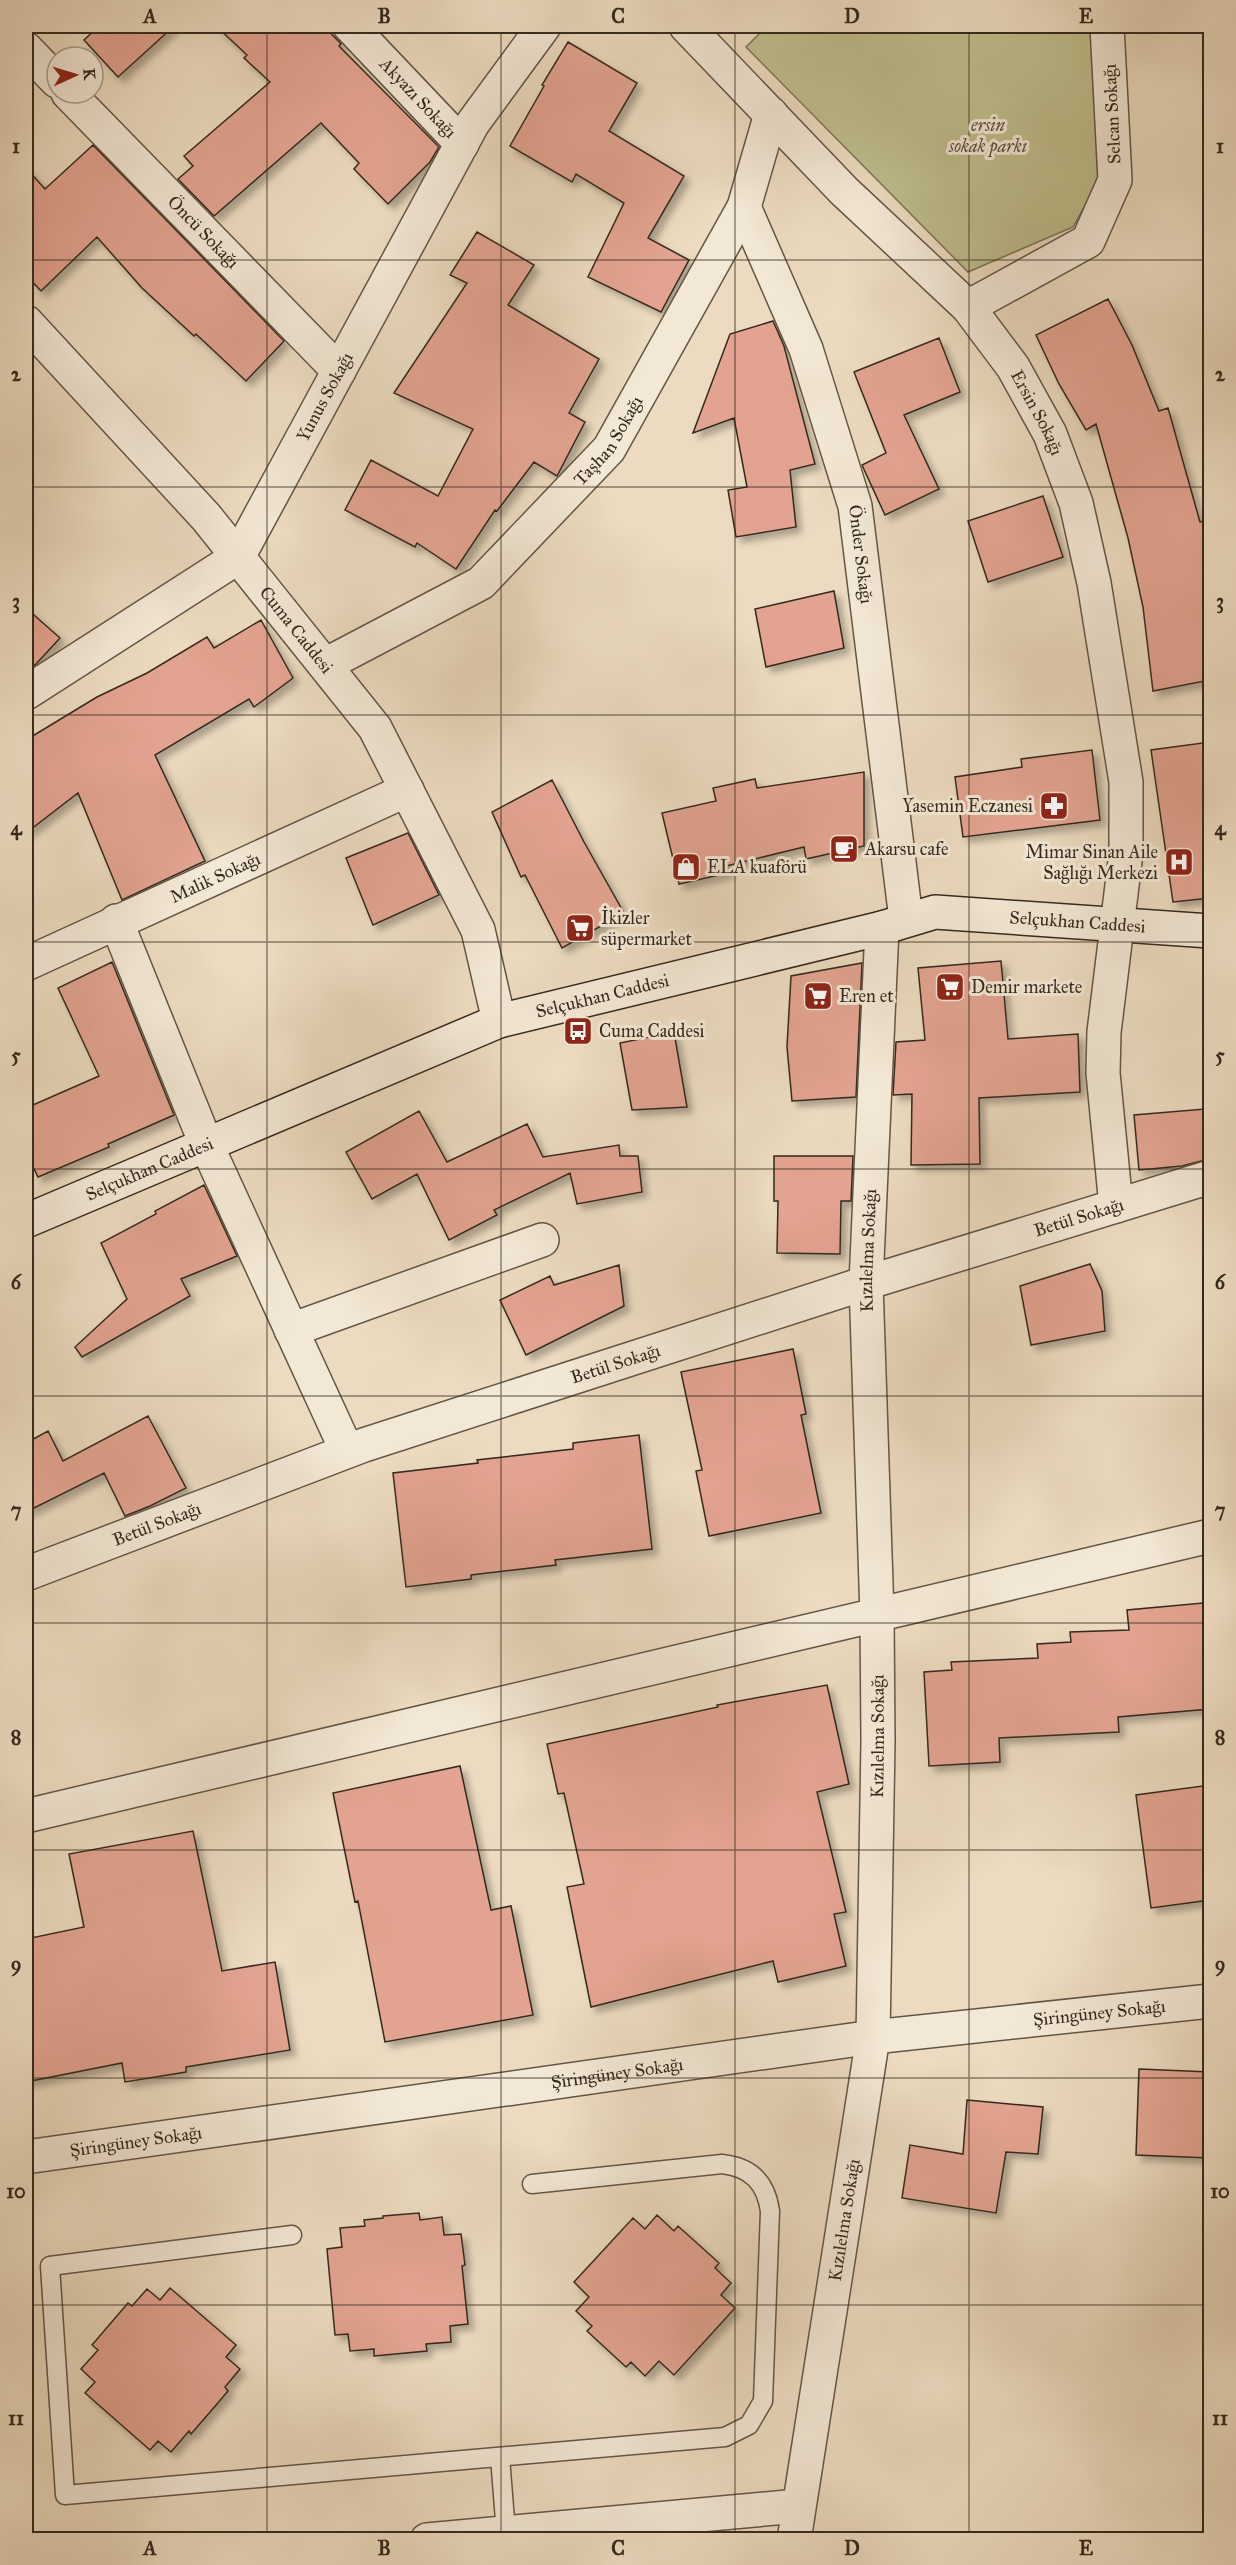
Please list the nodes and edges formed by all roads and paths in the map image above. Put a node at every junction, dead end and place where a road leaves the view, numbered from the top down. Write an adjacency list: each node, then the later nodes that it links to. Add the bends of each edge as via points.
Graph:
1 (350, 26): 9 (street, Akyazı Sokağı)
2 (544, 26): 9 (street, Yunus Sokağı)
3 (686, 26): 8 (street, Ersin Sokağı)
4 (1107, 26): 11 (street, Selcan Sokağı, via 1115,180 1088,241)
5 (26, 49): 6 (street)
6 (45, 69)
7 (80, 105): 13 (street, Öncü Sokağı)
8 (771, 114): 10 (street, Taşhan Sokağı); 11 (street, Ersin Sokağı, via 844,191)
9 (462, 144): 13 (street, Yunus Sokağı)
10 (744, 207): 15 (street, Taşhan Sokağı, via 609,449 480,583); 19 (street, Önder Sokağı, via 806,349 855,506)
11 (968, 307): 20 (street, Ersin Sokağı, via 1013,367 1050,434 1076,503 1094,583 1126,782 1126,853)
12 (26, 322): 14 (street, Cuma Caddesi, via 206,517)
13 (339, 371): 14 (street, Yunus Sokağı)
14 (238, 557): 15 (street, Cuma Caddesi); 16 (street, Yunus Sokağı)
15 (325, 665): 17 (street, Cuma Caddesi, via 375,728)
16 (26, 693)
17 (407, 790): 18 (street, Malik Sokağı); 23 (street, Cuma Caddesi, via 478,930)
18 (116, 921): 22 (street, Malik Sokağı); 24 (street)
19 (894, 924): 20 (street, Selçukhan Caddesi, via 934,912); 23 (street, Selçukhan Caddesi); 29 (street, Kızılelma Sokağı)
20 (1118, 924): 21 (street, Selçukhan Caddesi); 26 (street, Ersin Sokağı, via 1104,1032 1103,1074)
21 (1210, 931)
22 (26, 964)
23 (498, 1021): 24 (street, Selçukhan Caddesi)
24 (206, 1144): 27 (street, Selçukhan Caddesi); 30 (street)
25 (1210, 1177): 26 (street, Betül Sokağı)
26 (1116, 1206): 29 (street, Betül Sokağı)
27 (26, 1221)
28 (542, 1240): 30 (street)
29 (866, 1283): 31 (street, Betül Sokağı); 34 (street, Kızılelma Sokağı)
30 (291, 1330): 31 (street)
31 (347, 1451): 33 (street, Betül Sokağı)
32 (1210, 1536): 34 (street)
33 (26, 1574)
34 (878, 1614): 35 (street); 37 (street, Kızılelma Sokağı)
35 (26, 1816)
36 (1210, 2001): 37 (street, Şiringüney Sokağı)
37 (873, 2037): 38 (street, Şiringüney Sokağı); 42 (street, Kızılelma Sokağı)
38 (26, 2157)
39 (531, 2184): 41 (lane, via 722,2164 734,2165 755,2176 768,2198 770,2211 763,2401 749,2425 725,2437)
40 (292, 2235): 41 (lane, via 50,2266 65,2495)
41 (500, 2457): 43 (lane)
42 (798, 2506): 43 (street); 45 (street, Kızılelma Sokağı)
43 (506, 2533): 44 (street)
44 (427, 2540)
45 (794, 2540)

